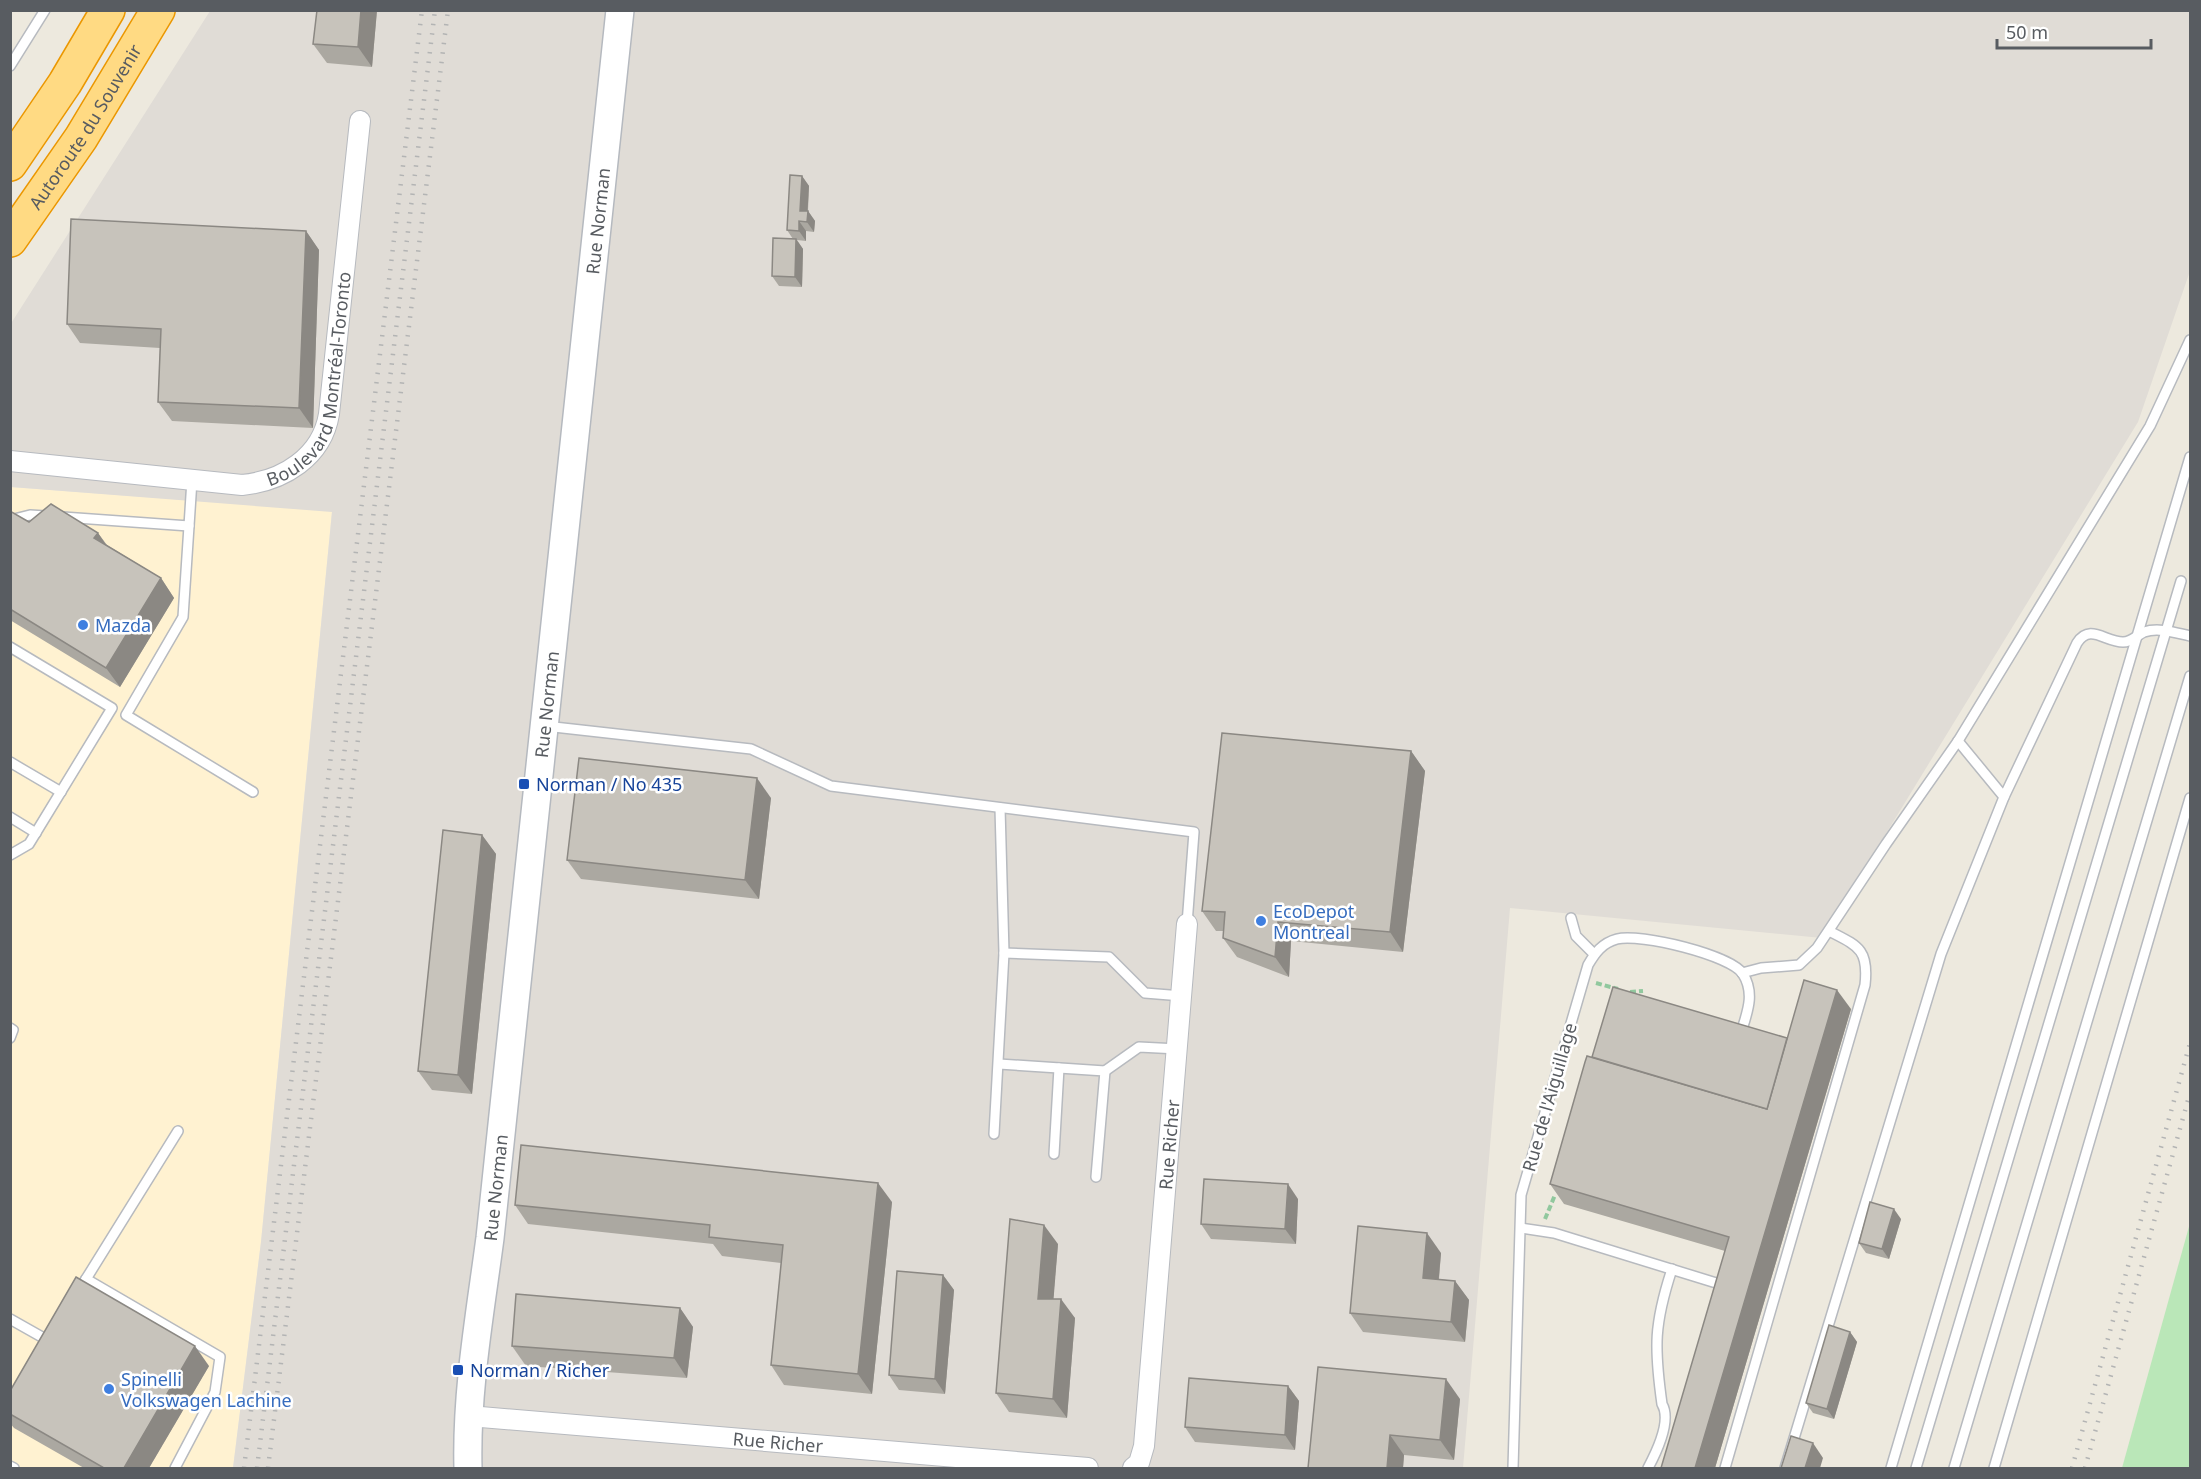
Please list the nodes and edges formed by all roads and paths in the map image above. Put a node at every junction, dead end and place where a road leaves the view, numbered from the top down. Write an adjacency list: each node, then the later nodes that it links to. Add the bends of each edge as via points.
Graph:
1 (45, 10): 5 (lane)
2 (108, 10): 7 (highway)
3 (158, 10): 8 (highway, Autoroute du Souvenir, via 99,111)
4 (620, 10): 25 (street, Rue Norman)
5 (10, 66)
6 (360, 121): 14 (street, Boulevard Montréal-Toronto, via 325,433 305,459 273,478 242,484)
7 (10, 164)
8 (30, 212): 9 (highway, Autoroute du Souvenir); 10 (highway)
9 (10, 240)
10 (10, 261)
11 (2190, 340): 26 (lane, via 2150,426)
12 (2190, 457): 19 (lane)
13 (10, 461): 14 (street, Boulevard Montréal-Toronto)
14 (192, 480): 16 (lane)
15 (10, 520): 16 (lane, via 30,515)
16 (189, 526): 24 (lane, via 183,617)
17 (2181, 581): 18 (lane)
18 (2165, 631): 19 (lane); 20 (lane); 83 (lane)
19 (2138, 636): 30 (lane, via 2117,642 2092,633 2079,639); 82 (lane)
20 (2190, 636)
21 (10, 647): 23 (lane)
22 (2190, 676): 84 (lane)
23 (112, 708): 24 (lane); 28 (lane)
24 (126, 715): 29 (lane)
25 (543, 726): 32 (lane, via 751,749 831,786); 73 (street, Rue Norman)
26 (1958, 741): 30 (lane); 38 (lane)
27 (10, 762): 28 (lane)
28 (61, 792): 34 (lane)
29 (253, 792)
30 (2004, 797): 81 (lane, via 1928,992)
31 (2190, 798): 85 (lane)
32 (1000, 808): 37 (lane, via 1194,832); 39 (lane)
33 (10, 818): 34 (lane)
34 (36, 832): 35 (lane, via 28,844)
35 (10, 855)
36 (1571, 918): 40 (lane, via 1576,936)
37 (1187, 924): 46 (street, Rue Richer)
38 (1829, 931): 41 (lane, via 1812,955 1798,965); 80 (lane, via 1862,952 1864,993)
39 (1004, 952): 46 (lane, via 1109,957 1145,993); 53 (lane)
40 (1594, 954): 41 (lane, via 1610,941 1634,937 1681,947 1733,965); 63 (lane, Rue de l'Aiguillage, via 1584,974 1522,1188)
41 (1742, 973): 50 (lane, via 1750,997)
42 (1597, 983): 43 (path)
43 (1616, 988): 45 (path); 47 (path)
44 (1643, 991): 45 (path)
45 (1629, 992): 48 (path)
46 (1182, 996): 52 (street, Rue Richer)
47 (1612, 1000)
48 (1626, 1002)
49 (10, 1028): 51 (lane)
50 (1740, 1036)
51 (10, 1038)
52 (1178, 1049): 55 (lane, via 1139,1047); 77 (street, Rue Richer, via 1144,1446 1139,1463)
53 (999, 1064): 54 (lane); 57 (lane)
54 (1059, 1068): 55 (lane); 58 (lane)
55 (1105, 1071): 59 (lane)
56 (178, 1131): 66 (lane)
57 (994, 1134)
58 (1054, 1154)
59 (1096, 1177)
60 (1558, 1184): 61 (path)
61 (1555, 1195): 62 (path); 64 (path)
62 (1565, 1198)
63 (1521, 1228): 64 (lane); 78 (lane, Rue de l'Aiguillage)
64 (1541, 1231): 65 (lane)
65 (1672, 1269): 67 (lane); 79 (lane, via 1656,1322 1664,1425)
66 (86, 1280): 68 (lane); 74 (lane, via 220,1356 215,1392)
67 (1728, 1287)
68 (74, 1300)
69 (10, 1318): 71 (lane)
70 (55, 1331): 71 (lane)
71 (49, 1341): 72 (lane)
72 (44, 1350)
73 (469, 1416): 75 (street, Rue Norman); 76 (street, Rue Richer)
74 (175, 1468)
75 (468, 1468)
76 (1088, 1468)
77 (1133, 1468)
78 (1513, 1468)
79 (1648, 1468)
80 (1725, 1468)
81 (1785, 1468)
82 (1891, 1468)
83 (1916, 1468)
84 (1954, 1468)
85 (1994, 1468)

